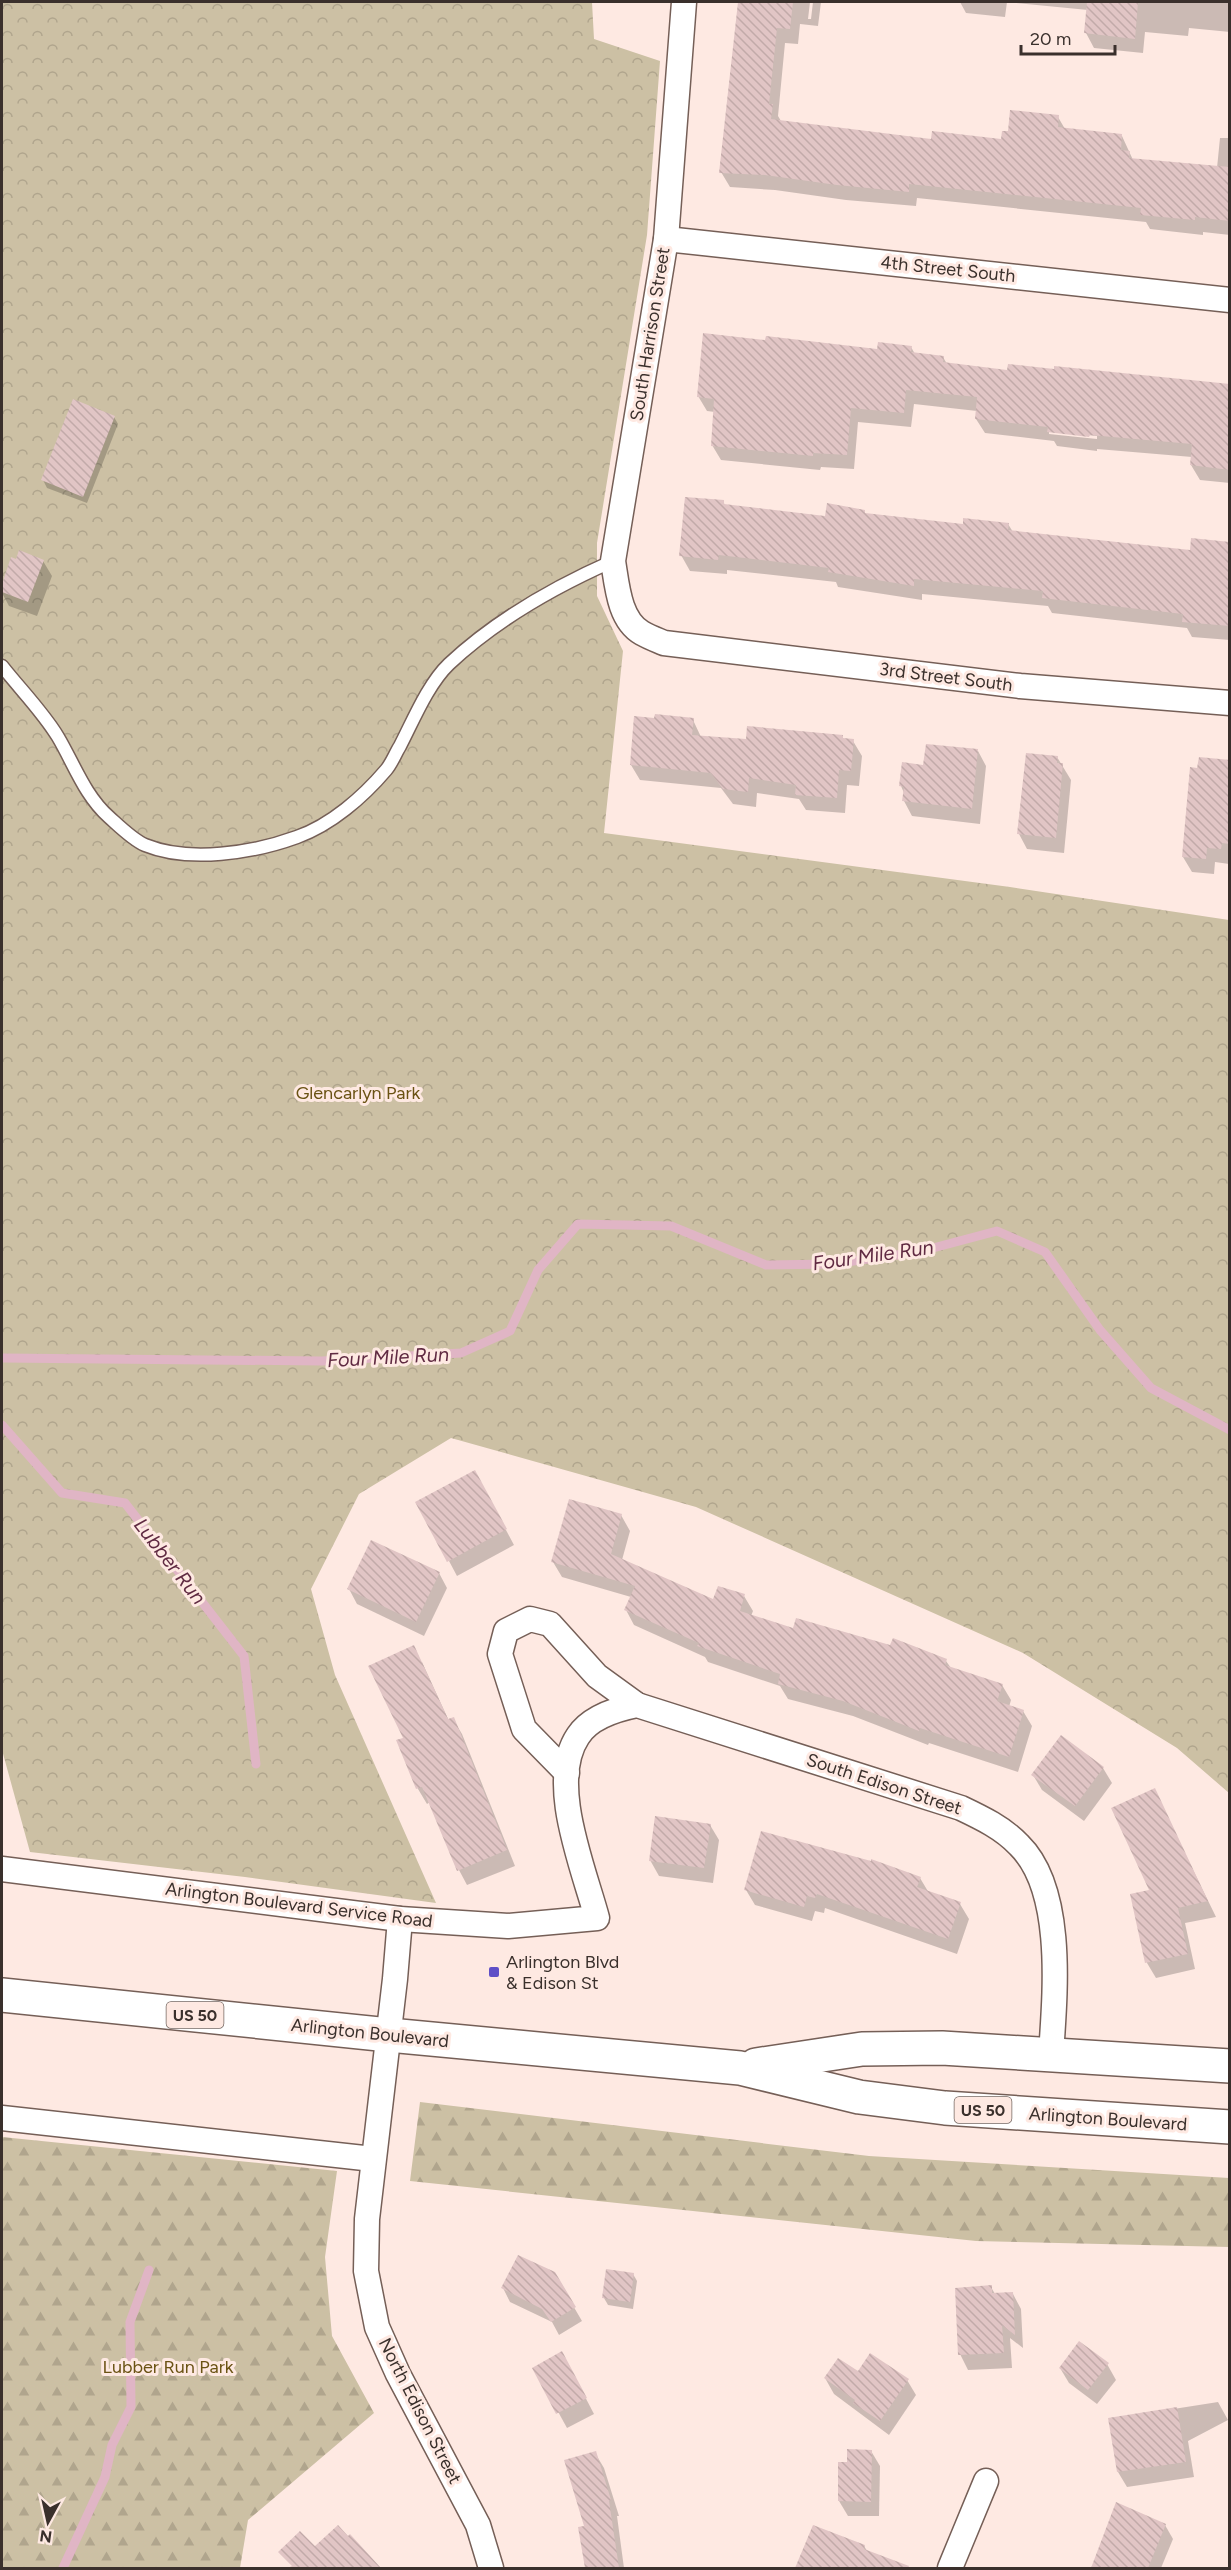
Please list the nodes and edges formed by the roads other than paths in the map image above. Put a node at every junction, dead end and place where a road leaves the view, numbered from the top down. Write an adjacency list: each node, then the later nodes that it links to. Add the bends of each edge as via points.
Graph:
1 (684, 2): 2 (street, South Harrison Street)
2 (666, 239): 3 (street, 4th Street South); 4 (street, South Harrison Street)
3 (1230, 300)
4 (614, 561): 5 (street, South Harrison Street, via 618,598 628,616 640,632); 6 (lane, via 570,580 511,616 479,637 446,667 388,768 351,805 297,837 236,852 191,856 144,844 108,816 81,782 57,735)
5 (664, 643): 7 (street, 3rd Street South, via 1020,686)
6 (2, 666)
7 (1230, 703)
8 (638, 1705): 9 (street, via 613,1710 578,1735); 9 (street, South Edison Street, via 597,1676 550,1624 530,1619 506,1631 500,1654 524,1729); 14 (street, South Edison Street, via 962,1808 1020,1845 1040,1874 1047,1903 1053,1947)
9 (567, 1773): 11 (street, Arlington Boulevard Service Road, via 568,1814 597,1918 508,1926)
10 (2, 1869): 11 (street, Arlington Boulevard Service Road)
11 (400, 1919): 13 (street)
12 (2, 1995): 13 (highway, Arlington Boulevard / US 50)
13 (388, 2035): 16 (highway, Arlington Boulevard / US 50); 19 (street, North Edison Street)
14 (1051, 2054): 15 (highway, Arlington Boulevard / US 50); 16 (highway, Arlington Boulevard / US 50, via 862,2049)
15 (1230, 2066)
16 (740, 2068): 18 (highway, Arlington Boulevard / US 50, via 859,2097 923,2105)
17 (2, 2118): 19 (street)
18 (1230, 2127)
19 (373, 2159): 21 (street, North Edison Street, via 366,2271 377,2327 478,2525)
20 (986, 2481): 22 (street)
21 (491, 2568)
22 (950, 2568)

